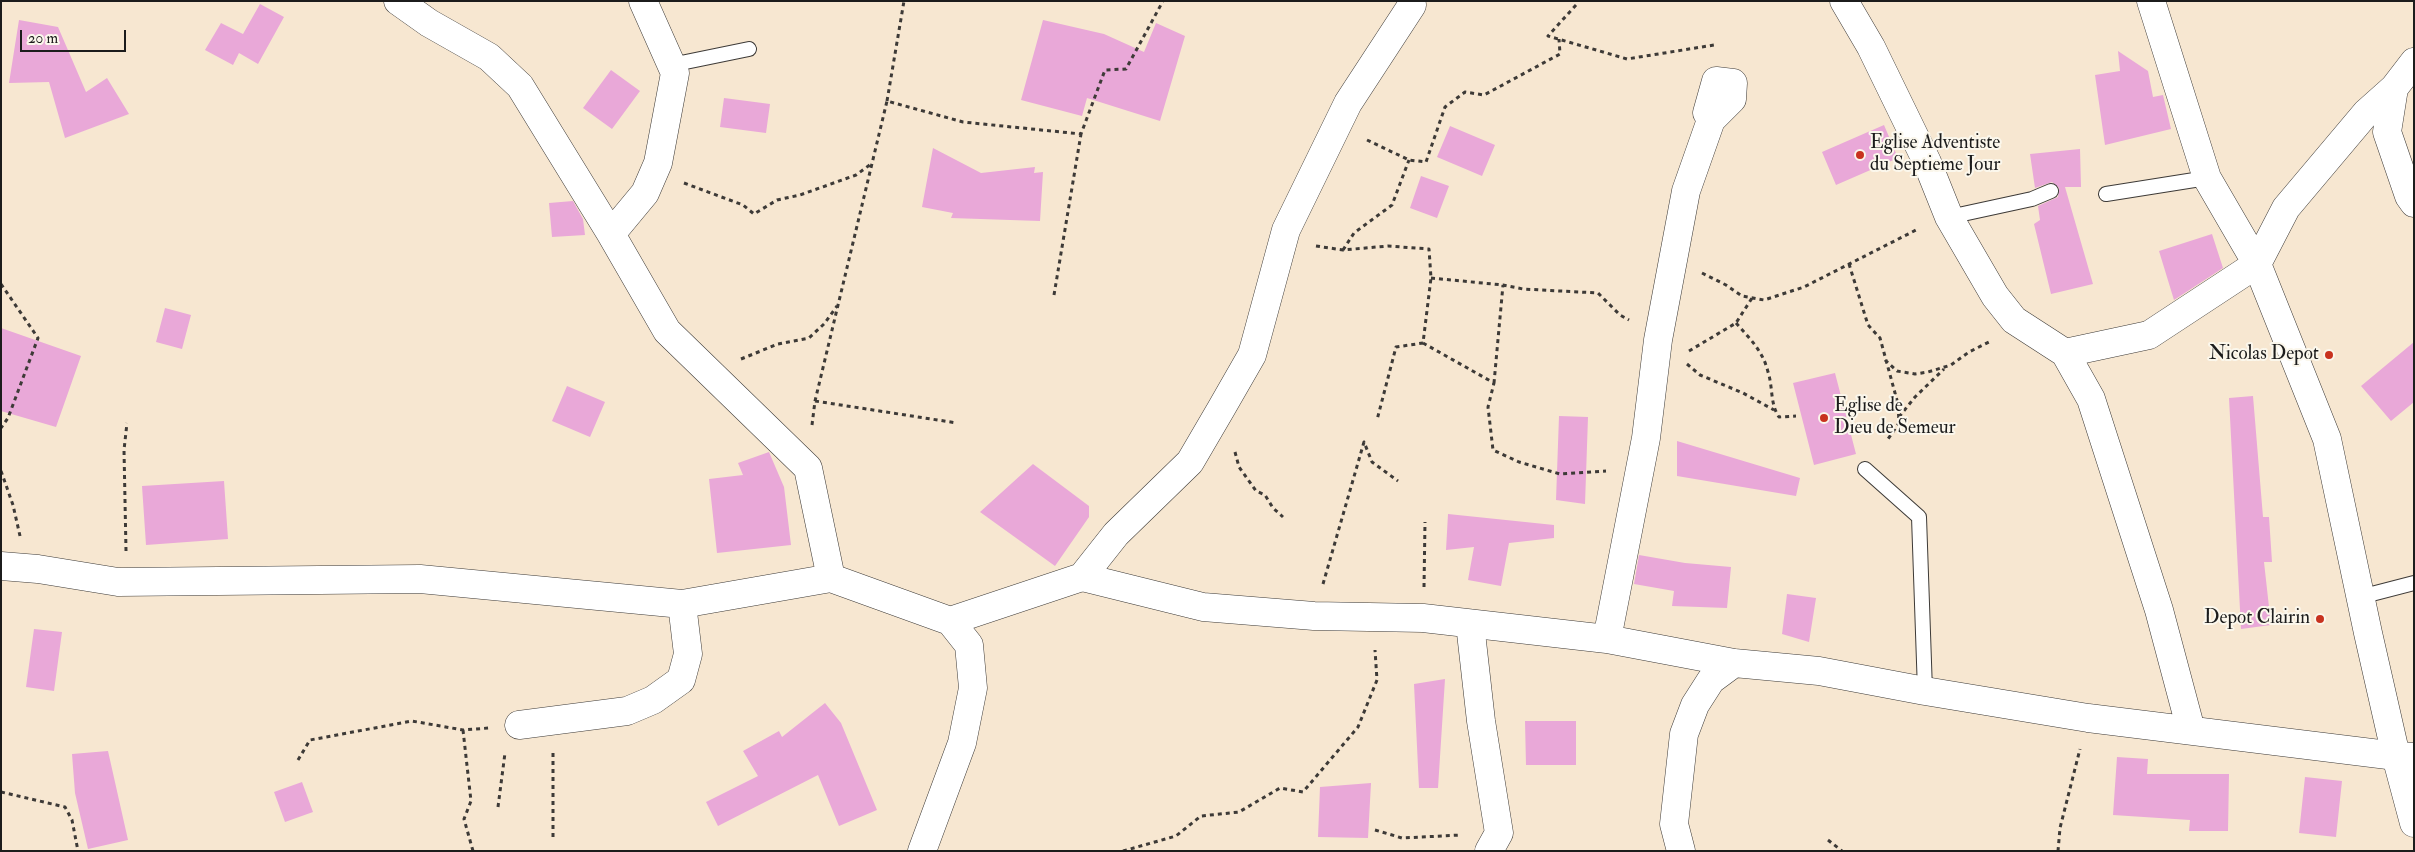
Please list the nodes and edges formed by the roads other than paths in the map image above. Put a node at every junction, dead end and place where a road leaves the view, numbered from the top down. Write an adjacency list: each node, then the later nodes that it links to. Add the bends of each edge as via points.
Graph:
1 (398, 1): 16 (street, via 489,57 520,86)
2 (643, 1): 8 (street)
3 (1844, 1): 15 (street, via 1871,47)
4 (2152, 1): 11 (street)
5 (1412, 5): 21 (street, via 1348,103 1286,230 1252,355 1221,409 1190,462 1116,534)
6 (750, 49): 8 (lane)
7 (2414, 62): 9 (street)
8 (671, 65): 16 (street, via 675,73 658,163 645,193)
9 (2394, 88): 14 (street, via 2387,132); 17 (street, via 2366,112 2286,208)
10 (1707, 113): 28 (street, via 1716,81 1733,83 1732,98 1711,120 1686,190 1673,261 1664,350)
11 (2207, 178): 13 (lane); 17 (street)
12 (2051, 191): 15 (lane, via 2032,199)
13 (2106, 194)
14 (2414, 203)
15 (1949, 217): 18 (street, via 1995,296 2014,320)
16 (611, 234): 22 (street, via 667,331 808,468)
17 (2257, 264): 18 (street, via 2149,334); 24 (street, via 2327,439)
18 (2065, 353): 32 (street, via 2091,399 2159,610)
19 (1865, 469): 30 (lane, via 1919,517)
20 (14, 567): 25 (street, via 118,582 420,579)
21 (1082, 576): 26 (street); 27 (street, via 1202,606 1314,616 1424,618)
22 (830, 578): 25 (street); 26 (street)
23 (2414, 583): 24 (lane)
24 (2360, 598): 33 (street)
25 (682, 604): 31 (street, via 688,654 681,680 654,700 627,712)
26 (950, 621): 36 (street, via 969,645 973,688 962,743)
27 (1470, 624): 28 (street); 35 (street)
28 (1607, 639): 29 (street)
29 (1734, 663): 30 (street, via 1819,671); 37 (street, via 1711,680 1695,705 1684,734 1674,824)
30 (1924, 691): 32 (street, via 2088,718)
31 (515, 725)
32 (2191, 730): 33 (street)
33 (2405, 756): 34 (street)
34 (2414, 823)
35 (1497, 845)
36 (922, 851)
37 (1681, 851)

